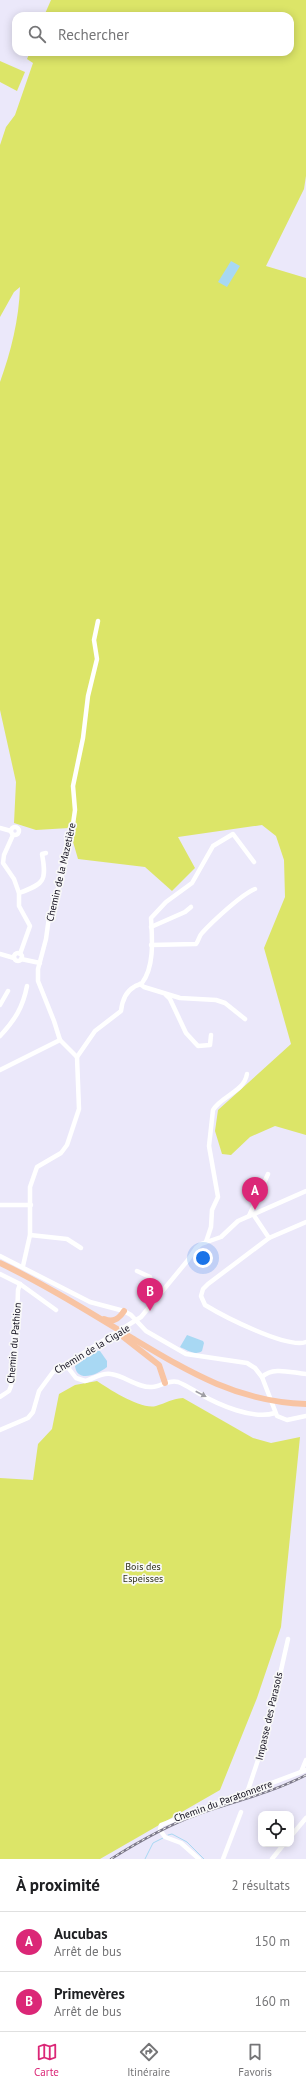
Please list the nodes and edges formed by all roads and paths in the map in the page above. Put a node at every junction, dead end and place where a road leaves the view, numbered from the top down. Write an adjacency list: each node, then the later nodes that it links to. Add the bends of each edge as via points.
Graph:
1 (98, 621): 12 (street, Chemin de la Mazetière, via 94,640 97,659 73,786 75,810 72,831 49,917)
2 (0, 828): 6 (street, via 12,833 3,863 14,879)
3 (46, 853): 6 (street, via 42,854 44,871 41,882 37,887)
4 (254, 862): 8 (street, via 231,834 210,850 192,883 155,911 151,918)
5 (255, 889): 9 (street, via 247,892 245,897 236,901 200,934 196,944)
6 (19, 893): 11 (street, via 18,906 30,926)
7 (191, 908): 8 (street)
8 (151, 927): 9 (street)
9 (151, 945): 13 (street, via 148,970)
10 (0, 954): 11 (street, via 14,958 16,954)
11 (20, 956): 12 (street)
12 (40, 963): 21 (street, Chemin de la Mazetière, via 38,981)
13 (140, 984): 16 (street); 22 (street, via 132,988 122,1002 121,1011 95,1031)
14 (27, 986): 19 (street, via 22,1008)
15 (8, 991): 17 (street)
16 (165, 994): 18 (street, via 192,1000 216,1000 225,1003); 20 (street, via 170,999 186,1033 198,1046 210,1045)
17 (0, 1005)
18 (245, 1019)
19 (0, 1036)
20 (211, 1036)
21 (60, 1040): 22 (street); 23 (street)
22 (77, 1057): 28 (street, via 76,1120 67,1146 61,1153 36,1168 30,1187)
23 (0, 1070)
24 (247, 1074): 33 (street, via 239,1088 213,1110 209,1146 218,1197 212,1210 211,1227)
25 (268, 1174): 29 (street)
26 (306, 1191): 29 (street, Chemin de la Cigale)
27 (0, 1205): 28 (street)
28 (31, 1205): 31 (street)
29 (251, 1215): 32 (street); 33 (street, Chemin de la Cigale, via 238,1221 220,1237)
30 (306, 1222): 32 (street)
31 (30, 1235): 34 (street, via 67,1239); 37 (street)
32 (269, 1238): 49 (street, via 202,1289 202,1302 264,1334 294,1342)
33 (206, 1242): 43 (street, Chemin de la Cigale, via 196,1248)
34 (81, 1248)
35 (0, 1256): 37 (street)
36 (0, 1263): 42 (main road)
37 (23, 1266): 45 (street, via 90,1302)
38 (0, 1268): 47 (main road)
39 (137, 1271): 43 (street, via 150,1276 152,1284 149,1293)
40 (0, 1274): 41 (street, Chemin du Pathion)
41 (20, 1284): 44 (street, Chemin du Pathion); 54 (street, Chemin du Pathion, via 10,1386 9,1391)
42 (64, 1298): 45 (main road, via 106,1320 117,1319); 47 (main road)
43 (155, 1301): 46 (street, Chemin de la Cigale)
44 (56, 1310)
45 (124, 1311): 46 (street)
46 (137, 1321): 50 (street, Chemin de la Cigale); 52 (street, via 151,1335 186,1354 247,1363)
47 (112, 1328): 48 (main road)
48 (124, 1336): 53 (main road, via 159,1365); 55 (main road, via 220,1386 261,1399)
49 (306, 1342)
50 (66, 1364): 53 (street, via 76,1378 85,1381 112,1374 145,1387); 58 (street, Chemin de la Cigale, via 53,1372 39,1391 28,1418)
51 (306, 1374): 52 (street, via 274,1371)
52 (262, 1377): 56 (street)
53 (165, 1383): 56 (street, one-way to 56, via 177,1382 201,1395 249,1414 264,1416)
54 (0, 1397)
55 (306, 1406)
56 (275, 1413): 57 (street, via 287,1420)
57 (306, 1416)
58 (0, 1430)
59 (288, 1639): 62 (street, Impasse des Parasols, via 267,1733)
60 (306, 1760): 61 (street, Chemin du Paratonnerre)
61 (304, 1771): 62 (street, Chemin du Paratonnerre)
62 (247, 1793): 67 (street, Chemin du Paratonnerre, via 169,1821 160,1827 164,1837 181,1843)
63 (241, 1812): 68 (street)
64 (306, 1818): 65 (street)
65 (294, 1832)
66 (282, 1847): 69 (street)
67 (199, 1859)
68 (223, 1859)
69 (272, 1859)

